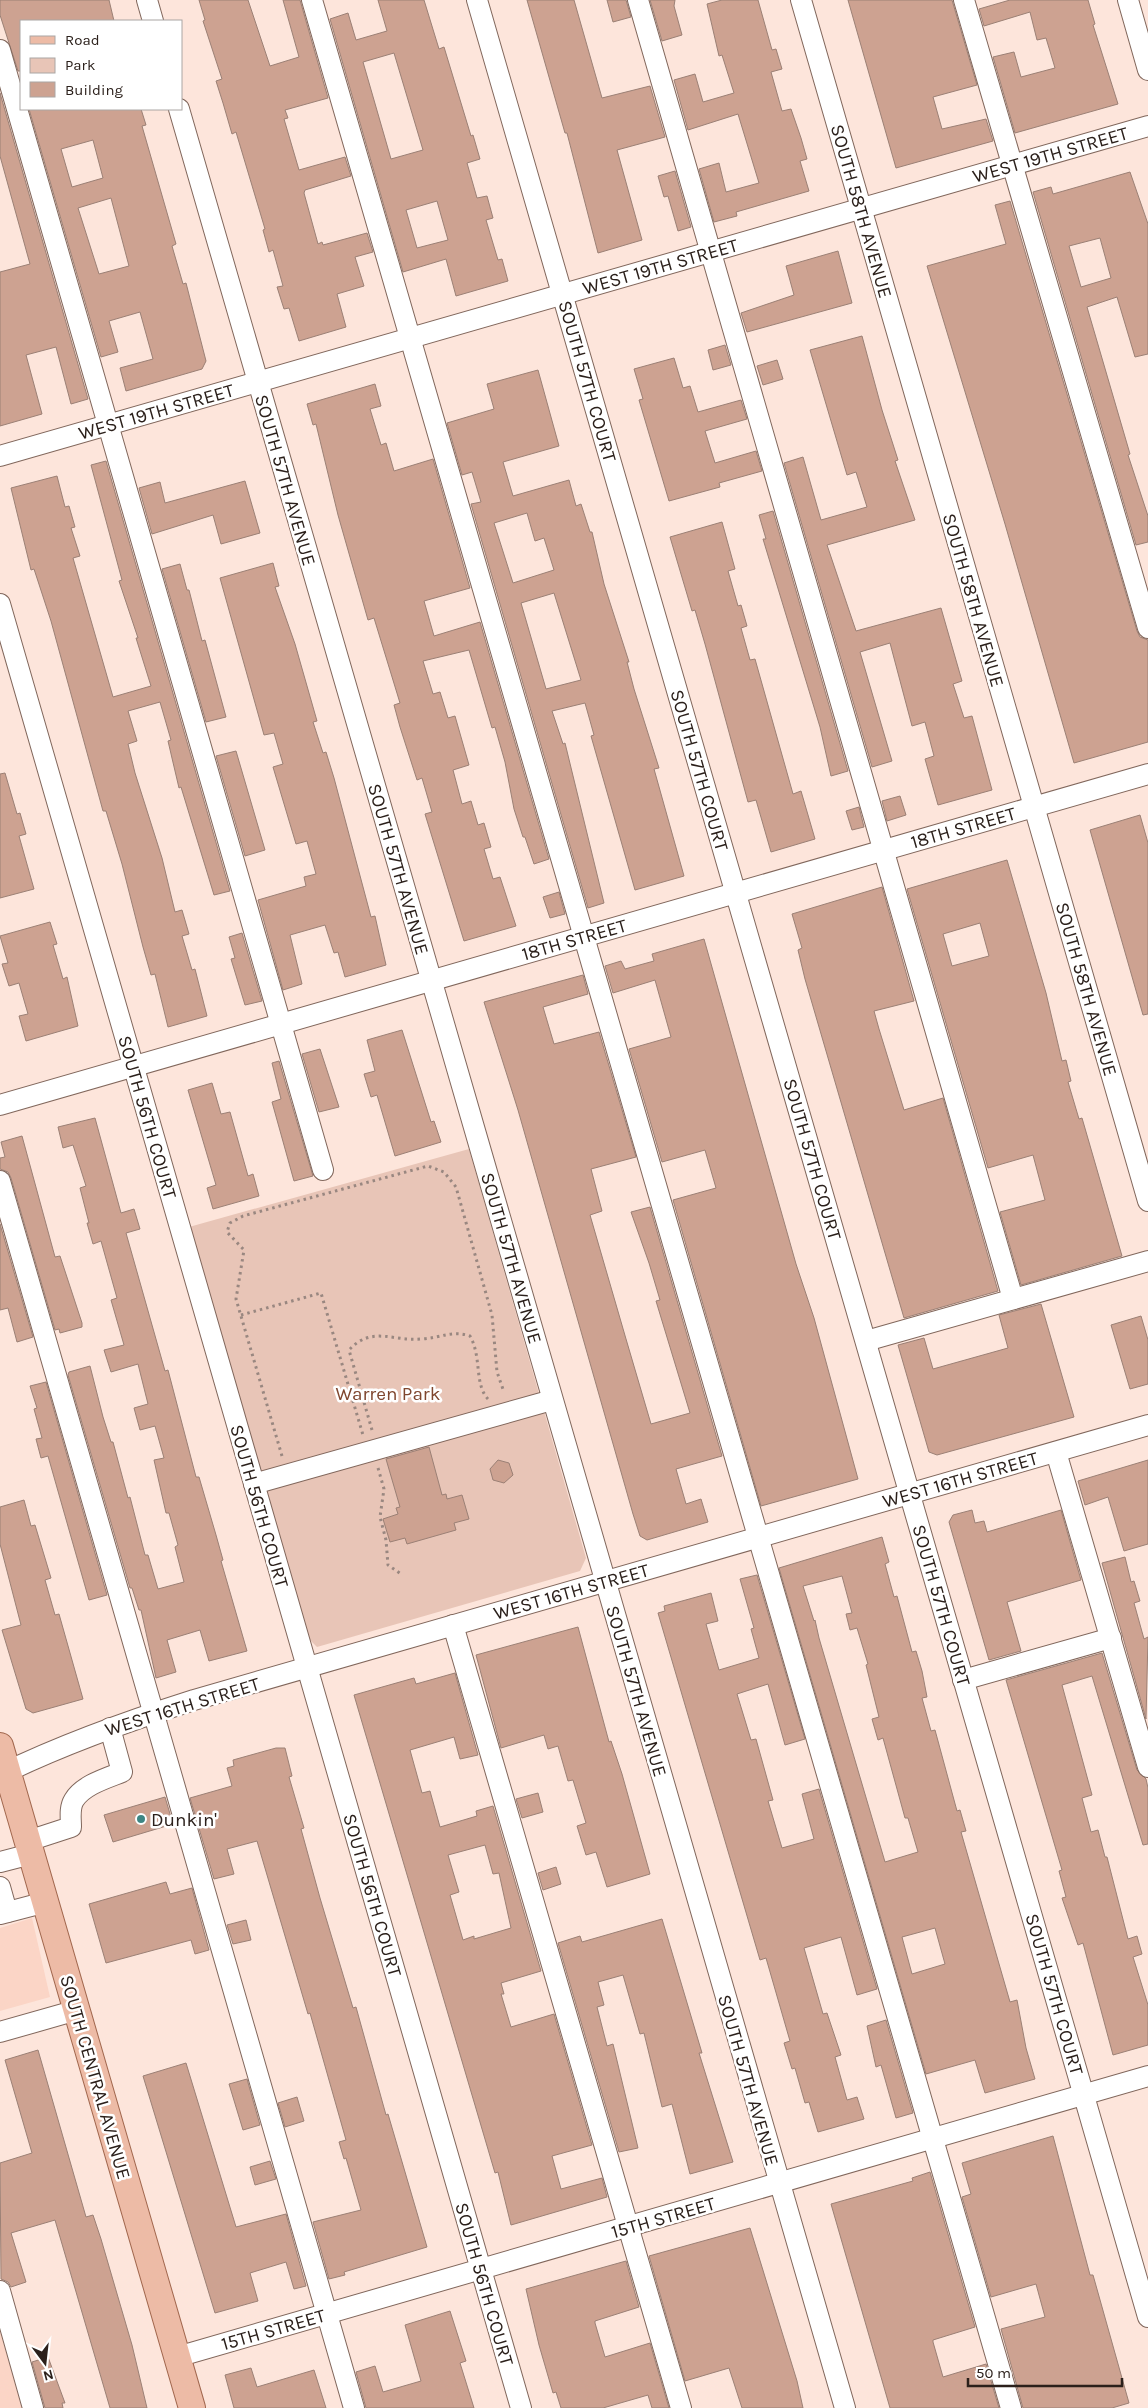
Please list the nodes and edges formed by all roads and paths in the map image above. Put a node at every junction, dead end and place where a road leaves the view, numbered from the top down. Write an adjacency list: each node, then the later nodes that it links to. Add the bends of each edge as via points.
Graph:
1 (147, 0): 8 (street)
2 (312, 0): 17 (street)
3 (477, 0): 16 (street, SOUTH 57TH COURT)
4 (638, 0): 15 (street)
5 (801, 0): 14 (street, SOUTH 58TH AVENUE)
6 (964, 0): 13 (street)
7 (1128, 0): 10 (street)
8 (153, 20)
9 (0, 50): 19 (street)
10 (1148, 70)
11 (179, 110): 18 (street, SOUTH 57TH AVENUE)
12 (1148, 126): 13 (street, WEST 19TH STREET)
13 (1013, 165): 14 (street, WEST 19TH STREET); 22 (street)
14 (861, 208): 15 (street, WEST 19TH STREET); 24 (street, SOUTH 58TH AVENUE)
15 (710, 252): 16 (street, WEST 19TH STREET); 25 (street)
16 (563, 294): 17 (street, WEST 19TH STREET); 26 (street, SOUTH 57TH COURT)
17 (410, 338): 18 (street, WEST 19TH STREET); 27 (street)
18 (258, 382): 19 (street, WEST 19TH STREET); 28 (street, SOUTH 57TH AVENUE)
19 (110, 424): 20 (street, WEST 19TH STREET); 29 (street)
20 (0, 456)
21 (0, 604): 30 (street, SOUTH 56TH COURT)
22 (1148, 628)
23 (1148, 774): 24 (street, 18TH STREET)
24 (1034, 806): 25 (street, 18TH STREET); 34 (street, SOUTH 58TH AVENUE)
25 (883, 850): 26 (street, 18TH STREET); 36 (street)
26 (736, 893): 27 (street, 18TH STREET); 38 (street, SOUTH 57TH COURT)
27 (584, 936): 28 (street, 18TH STREET); 48 (street)
28 (431, 981): 29 (street, 18TH STREET); 41 (street, SOUTH 57TH AVENUE)
29 (281, 1024): 30 (street, 18TH STREET); 32 (street)
30 (134, 1067): 31 (street, 18TH STREET); 46 (street, SOUTH 56TH COURT)
31 (0, 1105)
32 (323, 1170)
33 (0, 1182): 55 (street)
34 (1148, 1201)
35 (1148, 1261): 36 (street)
36 (1013, 1299): 38 (street)
37 (241, 1315): 39 (path, via 236,1299 244,1250 226,1232 230,1223 243,1216 428,1166 444,1172 456,1187 492,1315 497,1372 505,1391); 43 (path, via 322,1293); 45 (path)
38 (866, 1341): 47 (street, SOUTH 57TH COURT)
39 (501, 1395)
40 (496, 1399): 43 (path, via 487,1399 481,1389 477,1348 470,1336 459,1332 421,1340 376,1335 358,1339 349,1350 374,1435)
41 (552, 1400): 43 (street); 50 (street, SOUTH 57TH AVENUE)
42 (1148, 1425): 44 (street, WEST 16TH STREET)
43 (368, 1443): 46 (street); 49 (path, via 384,1488 380,1517 388,1565)
44 (1056, 1452): 47 (street, WEST 16TH STREET); 52 (street)
45 (284, 1462)
46 (254, 1484): 53 (street, SOUTH 56TH COURT)
47 (910, 1494): 48 (street, WEST 16TH STREET); 54 (street, SOUTH 57TH COURT)
48 (758, 1537): 50 (street, WEST 16TH STREET); 69 (street)
49 (401, 1574)
50 (605, 1582): 51 (street, WEST 16TH STREET); 70 (street, SOUTH 57TH AVENUE)
51 (453, 1626): 53 (street, WEST 16TH STREET); 71 (street)
52 (1111, 1638): 54 (street); 58 (street)
53 (307, 1668): 55 (street, WEST 16TH STREET); 72 (street, SOUTH 56TH COURT)
54 (963, 1680): 68 (street, SOUTH 57TH COURT)
55 (153, 1713): 56 (street, WEST 16TH STREET); 74 (street)
56 (110, 1728): 59 (street, WEST 16TH STREET); 60 (street, via 122,1772 94,1784 74,1800 70,1827)
57 (0, 1746): 59 (main road, SOUTH CENTRAL AVENUE)
58 (1148, 1767)
59 (4, 1773): 60 (main road, SOUTH CENTRAL AVENUE)
60 (30, 1847): 61 (street); 63 (main road, SOUTH CENTRAL AVENUE)
61 (0, 1862)
62 (0, 1889): 64 (street)
63 (46, 1902): 64 (street); 65 (main road, SOUTH CENTRAL AVENUE)
64 (4, 1913)
65 (77, 2010): 66 (street); 76 (main road, SOUTH CENTRAL AVENUE)
66 (0, 2032)
67 (1148, 2076): 68 (street, 15TH STREET)
68 (1084, 2095): 69 (street, 15TH STREET); 75 (street, SOUTH 57TH COURT)
69 (933, 2138): 70 (street, 15TH STREET); 83 (street)
70 (779, 2183): 71 (street, 15TH STREET); 82 (street, SOUTH 57TH AVENUE)
71 (628, 2226): 72 (street, 15TH STREET); 81 (street)
72 (481, 2269): 74 (street, 15TH STREET); 80 (street, SOUTH 56TH COURT)
73 (0, 2291): 77 (street)
74 (327, 2314): 76 (street, 15TH STREET); 79 (street)
75 (1148, 2318)
76 (177, 2357): 78 (main road, SOUTH CENTRAL AVENUE)
77 (33, 2408)
78 (192, 2408)
79 (354, 2408)
80 (521, 2408)
81 (681, 2408)
82 (845, 2408)
83 (1011, 2408)

